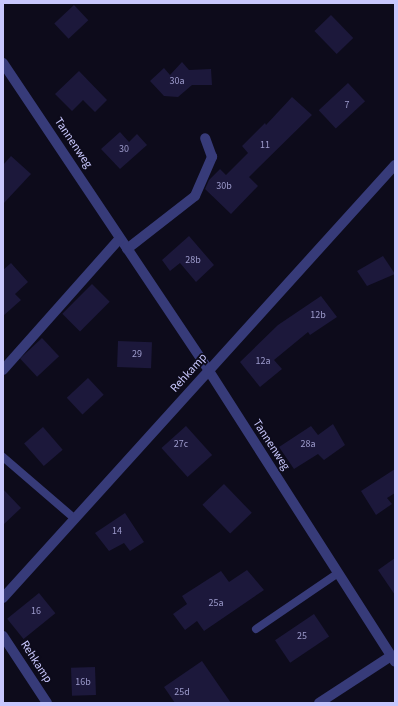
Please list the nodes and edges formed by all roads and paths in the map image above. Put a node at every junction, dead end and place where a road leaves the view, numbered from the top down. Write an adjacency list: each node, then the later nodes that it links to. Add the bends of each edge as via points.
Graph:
1 (3, 63): 4 (street, Tannenweg)
2 (205, 138): 5 (street, via 212,157 194,196)
3 (395, 165): 7 (street, Rehkamp)
4 (120, 238): 5 (street, Tannenweg); 6 (street)
5 (127, 250): 7 (street, Tannenweg)
6 (3, 370)
7 (209, 371): 9 (street, Rehkamp); 10 (street, Tannenweg)
8 (3, 457): 9 (lane)
9 (75, 519): 11 (street, Rehkamp)
10 (338, 574): 12 (lane); 14 (street, Tannenweg)
11 (3, 598)
12 (256, 629)
13 (3, 636): 15 (street, Rehkamp)
14 (393, 659): 16 (street, Tannenweg)
15 (47, 703)
16 (319, 703)

